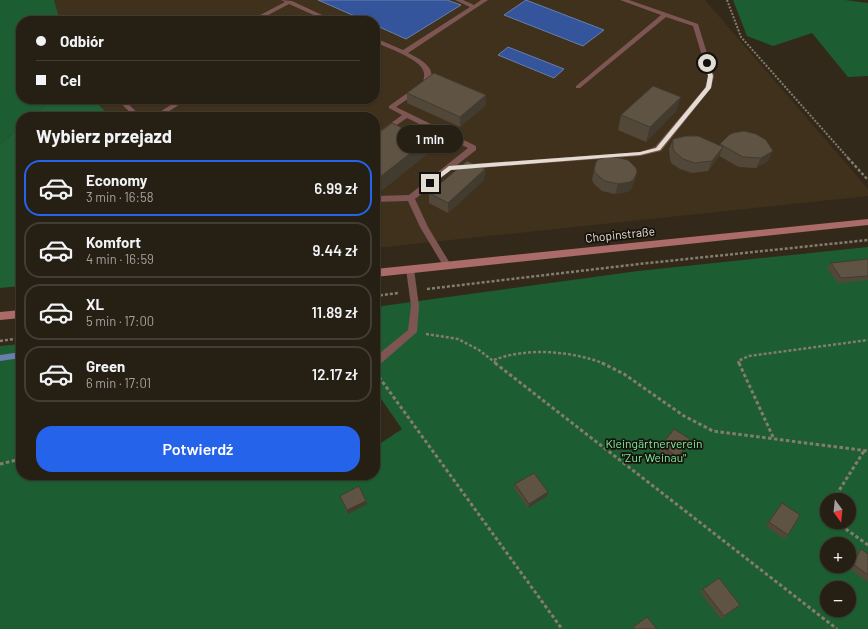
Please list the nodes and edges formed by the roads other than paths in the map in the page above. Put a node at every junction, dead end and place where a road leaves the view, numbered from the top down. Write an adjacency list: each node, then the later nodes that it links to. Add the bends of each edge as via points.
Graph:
1 (458, 0): 5 (lane)
2 (485, 0): 5 (lane)
3 (623, 0): 6 (lane)
4 (287, 1): 7 (lane); 8 (lane)
5 (475, 7): 10 (lane)
6 (665, 15): 11 (lane); 18 (lane, via 696,25 711,76 708,88 658,149 640,154)
7 (261, 16)
8 (321, 16)
9 (380, 42): 10 (lane)
10 (403, 53): 16 (lane, via 422,63 428,70 429,78 426,83 390,107)
11 (578, 87)
12 (125, 104): 14 (lane)
13 (176, 104): 15 (lane)
14 (133, 112)
15 (163, 112)
16 (406, 115): 17 (lane); 18 (lane, via 473,148)
17 (380, 134)
18 (449, 168): 19 (lane)
19 (411, 198): 20 (lane); 22 (lane, via 424,228)
20 (380, 199)
21 (868, 222): 22 (main road, Chopinstraße)
22 (447, 265): 23 (main road, Chopinstraße)
23 (410, 269): 24 (main road, Chopinstraße); 27 (lane, via 414,306 412,332)
24 (380, 272)
25 (16, 314): 26 (main road)
26 (0, 316)
27 (380, 359)

